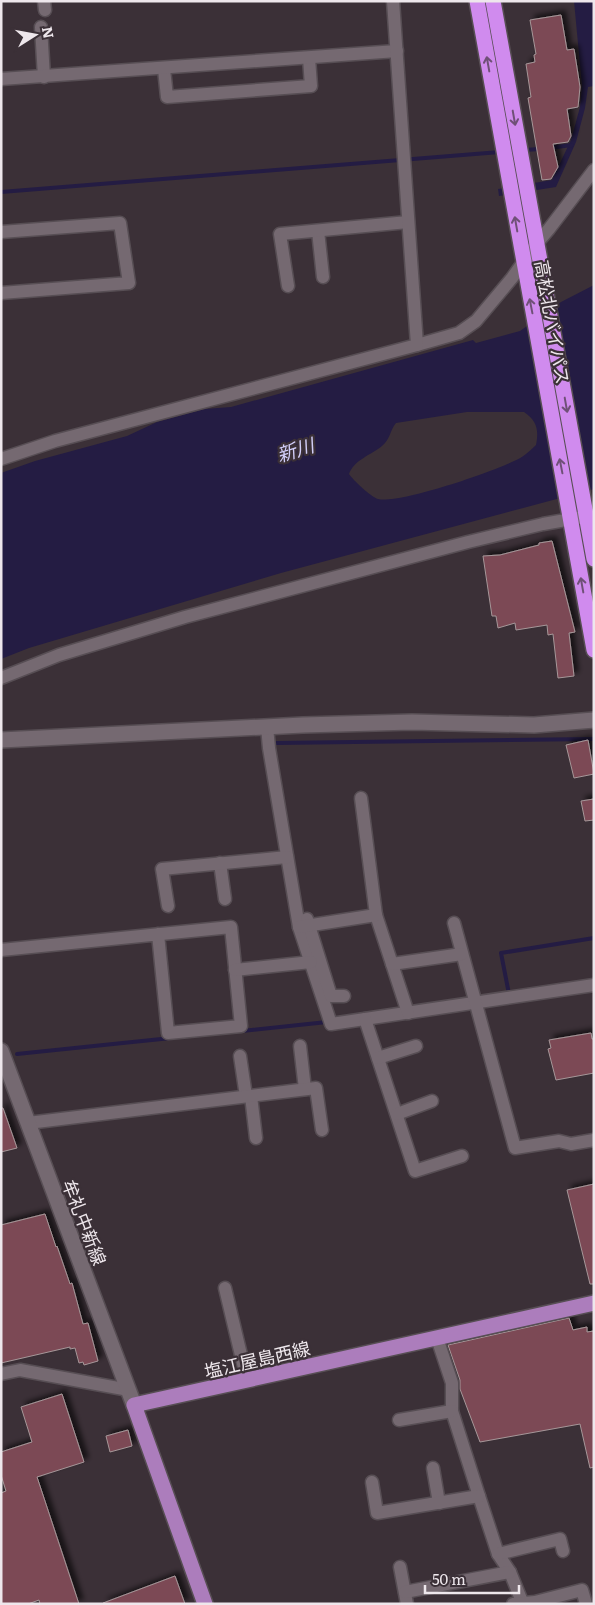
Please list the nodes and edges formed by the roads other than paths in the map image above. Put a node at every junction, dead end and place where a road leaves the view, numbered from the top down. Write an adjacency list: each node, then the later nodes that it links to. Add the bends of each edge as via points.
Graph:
1 (393, 1): 5 (street)
2 (477, 1): 15 (highway, 高松北バイパス, one-way to 2)
3 (493, 1): 14 (highway, 高松北バイパス, one-way to 14)
4 (41, 27): 8 (street)
5 (397, 51): 6 (street); 11 (street)
6 (309, 58): 7 (street); 7 (street, via 311,86 215,94 166,97)
7 (164, 68): 8 (street)
8 (44, 77): 9 (street)
9 (1, 80)
10 (594, 170): 14 (street)
11 (408, 222): 12 (street); 19 (street)
12 (318, 231): 16 (street); 17 (street, via 280,234)
13 (1, 232): 18 (street, via 120,223 129,283)
14 (537, 248): 15 (street); 21 (highway, 高松北バイパス, one-way to 21)
15 (524, 267): 19 (street, via 476,321 459,333); 22 (highway, 高松北バイパス, one-way to 15)
16 (324, 277)
17 (288, 286)
18 (1, 293)
19 (417, 344): 20 (street, via 55,441)
20 (1, 459)
21 (588, 514): 22 (street); 23 (highway, 高松北バイパス)
22 (570, 517): 24 (highway, 高松北バイパス, one-way to 22); 25 (street, via 185,617 59,655)
23 (594, 559)
24 (594, 650)
25 (1, 678)
26 (594, 720): 27 (street, via 534,725 412,722)
27 (267, 727): 28 (street); 30 (street)
28 (1, 740)
29 (361, 798): 34 (street)
30 (287, 857): 31 (street); 35 (street)
31 (220, 863): 32 (street); 33 (street, via 162,869)
32 (225, 899)
33 (168, 906)
34 (376, 915): 35 (street); 41 (street)
35 (304, 922): 40 (street); 44 (street, via 331,996)
36 (454, 923): 39 (street)
37 (158, 934): 38 (street); 42 (street, via 230,927); 42 (street, via 168,1033 241,1026)
38 (1, 950)
39 (462, 954): 41 (street); 45 (street)
40 (311, 962): 42 (street); 47 (street, via 331,1024)
41 (392, 964): 46 (street)
42 (235, 970)
43 (594, 985): 45 (street)
44 (344, 996)
45 (475, 1003): 46 (street); 61 (street, via 515,1148 559,1141 571,1144)
46 (408, 1013): 47 (street)
47 (365, 1019): 52 (street)
48 (300, 1046): 54 (street)
49 (416, 1046): 52 (street)
50 (1, 1051): 53 (street, 牟礼中新線)
51 (240, 1056): 55 (street)
52 (378, 1058): 57 (street)
53 (4, 1067): 58 (street, 牟礼中新線)
54 (305, 1089): 55 (street); 59 (street, via 316,1088)
55 (248, 1096): 58 (street); 60 (street)
56 (432, 1101): 57 (street)
57 (397, 1114): 62 (street, via 415,1171)
58 (28, 1123): 68 (street, 牟礼中新線)
59 (322, 1130)
60 (256, 1138)
61 (594, 1140)
62 (462, 1156)
63 (224, 1288): 67 (street)
64 (594, 1303): 65 (main road, 塩江屋島西線)
65 (437, 1338): 67 (main road, 塩江屋島西線); 70 (street, via 452,1383)
66 (1, 1374): 68 (street, via 20,1370)
67 (247, 1380): 69 (main road, 塩江屋島西線)
68 (129, 1390): 69 (street, 牟礼中新線)
69 (134, 1405): 82 (main road)
70 (452, 1411): 71 (street); 74 (street)
71 (399, 1420)
72 (433, 1468): 75 (street)
73 (372, 1482): 75 (street, via 377,1513)
74 (479, 1496): 75 (street); 77 (street)
75 (439, 1503)
76 (563, 1551): 77 (street, via 560,1539)
77 (498, 1554): 79 (street)
78 (400, 1567): 80 (street)
79 (510, 1572): 80 (street); 81 (street)
80 (406, 1598)
81 (520, 1603): 83 (street, via 582,1590)
82 (205, 1604)
83 (586, 1604)

